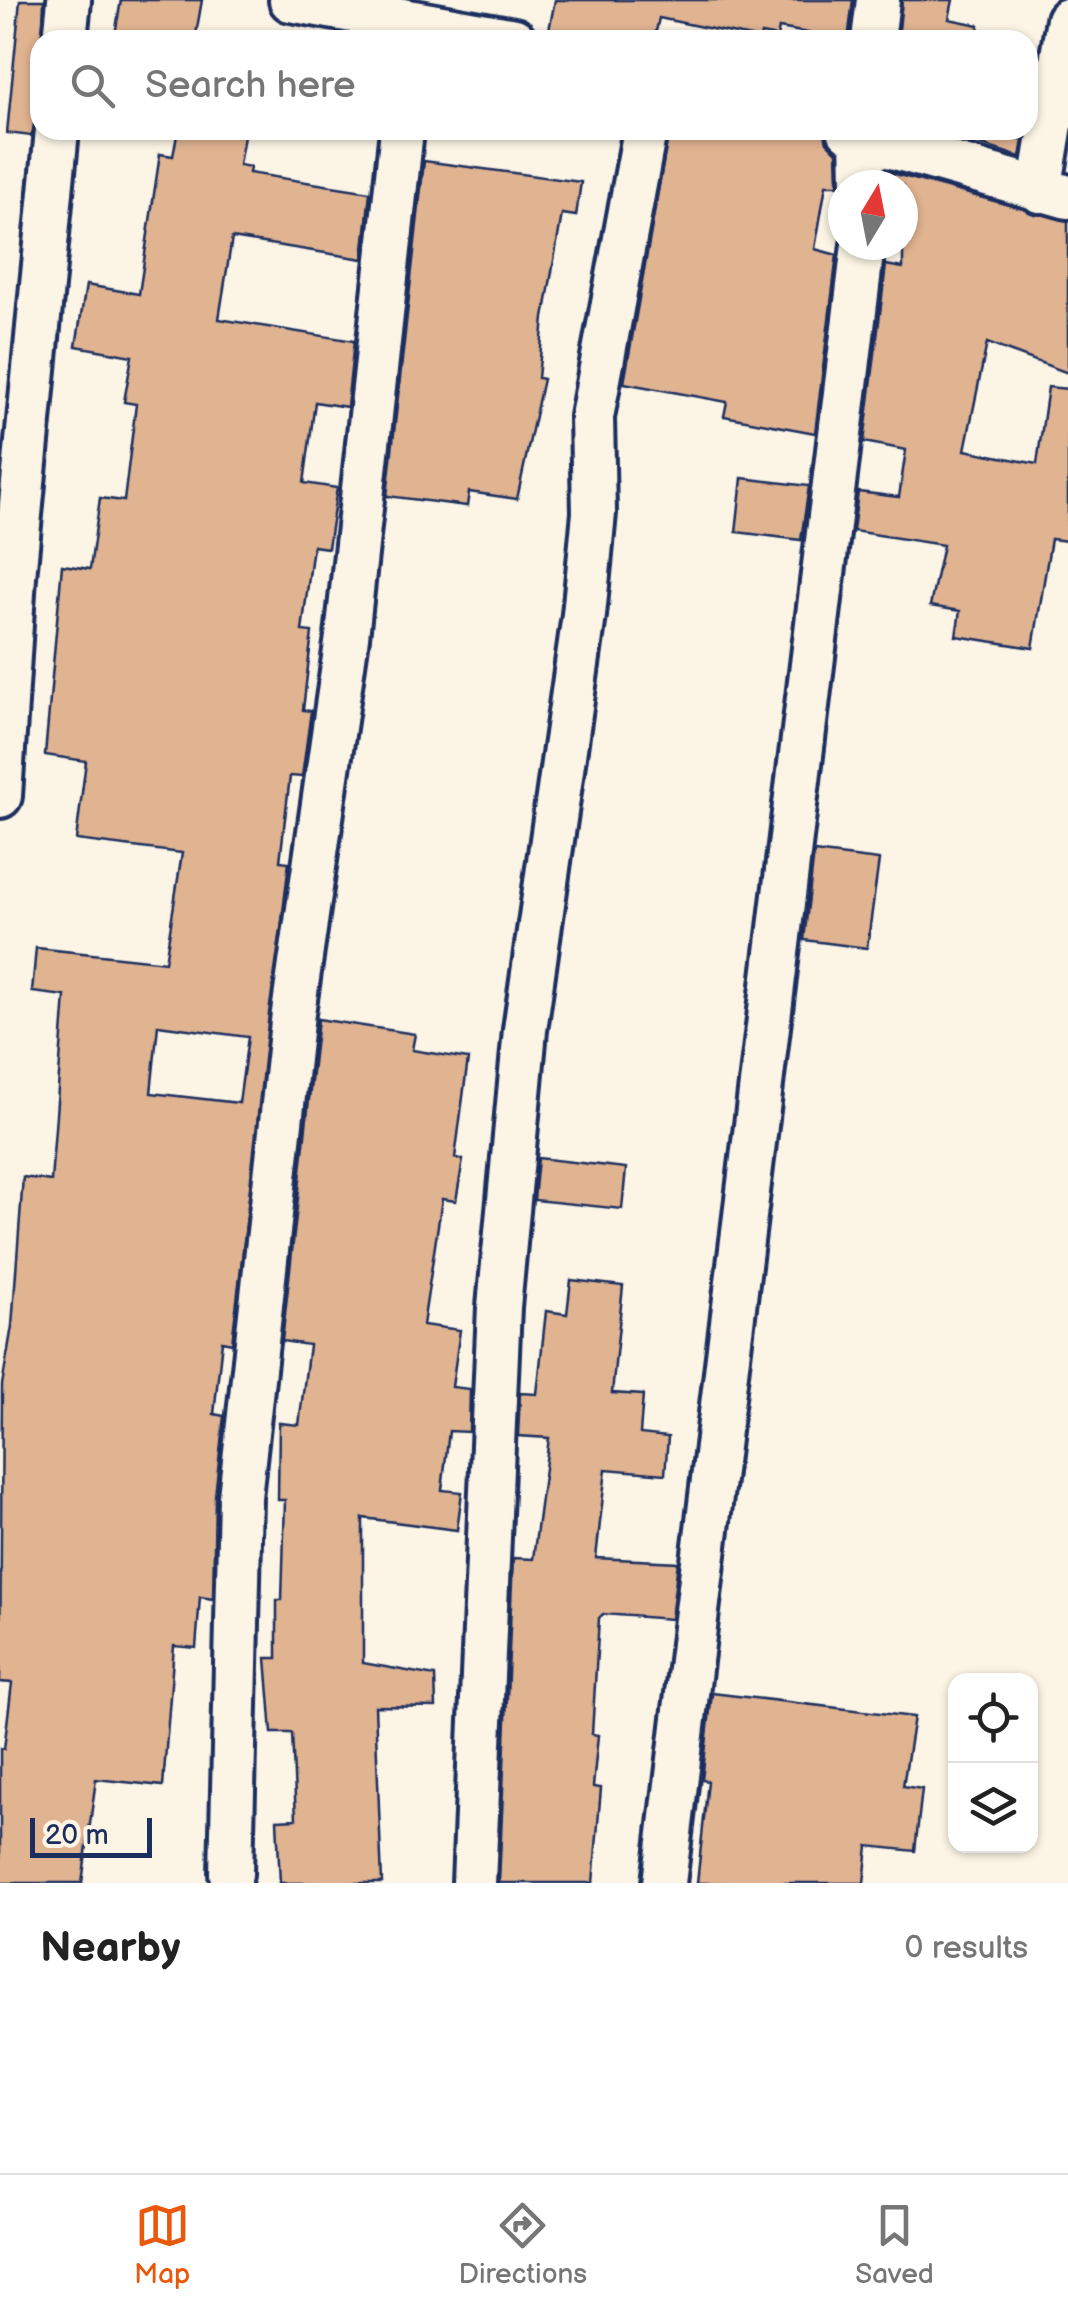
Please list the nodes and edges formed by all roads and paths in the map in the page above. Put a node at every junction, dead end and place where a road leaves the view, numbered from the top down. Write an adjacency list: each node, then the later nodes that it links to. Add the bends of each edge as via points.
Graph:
1 (69, 0): 6 (street)
2 (291, 0): 4 (street)
3 (878, 0): 8 (street)
4 (415, 20): 7 (street)
5 (1068, 20): 15 (street)
6 (67, 30)
7 (464, 30)
8 (874, 30)
9 (56, 140): 17 (street)
10 (401, 140): 18 (street, via 347,637 293,1013 240,1496)
11 (642, 140): 19 (street, via 592,417 594,513 584,615 523,1049 499,1306)
12 (858, 140): 14 (street)
13 (880, 140): 15 (street)
14 (861, 170)
15 (1054, 194)
16 (861, 260): 20 (street)
17 (0, 796)
18 (230, 1874)
19 (474, 1883)
20 (664, 1883)

